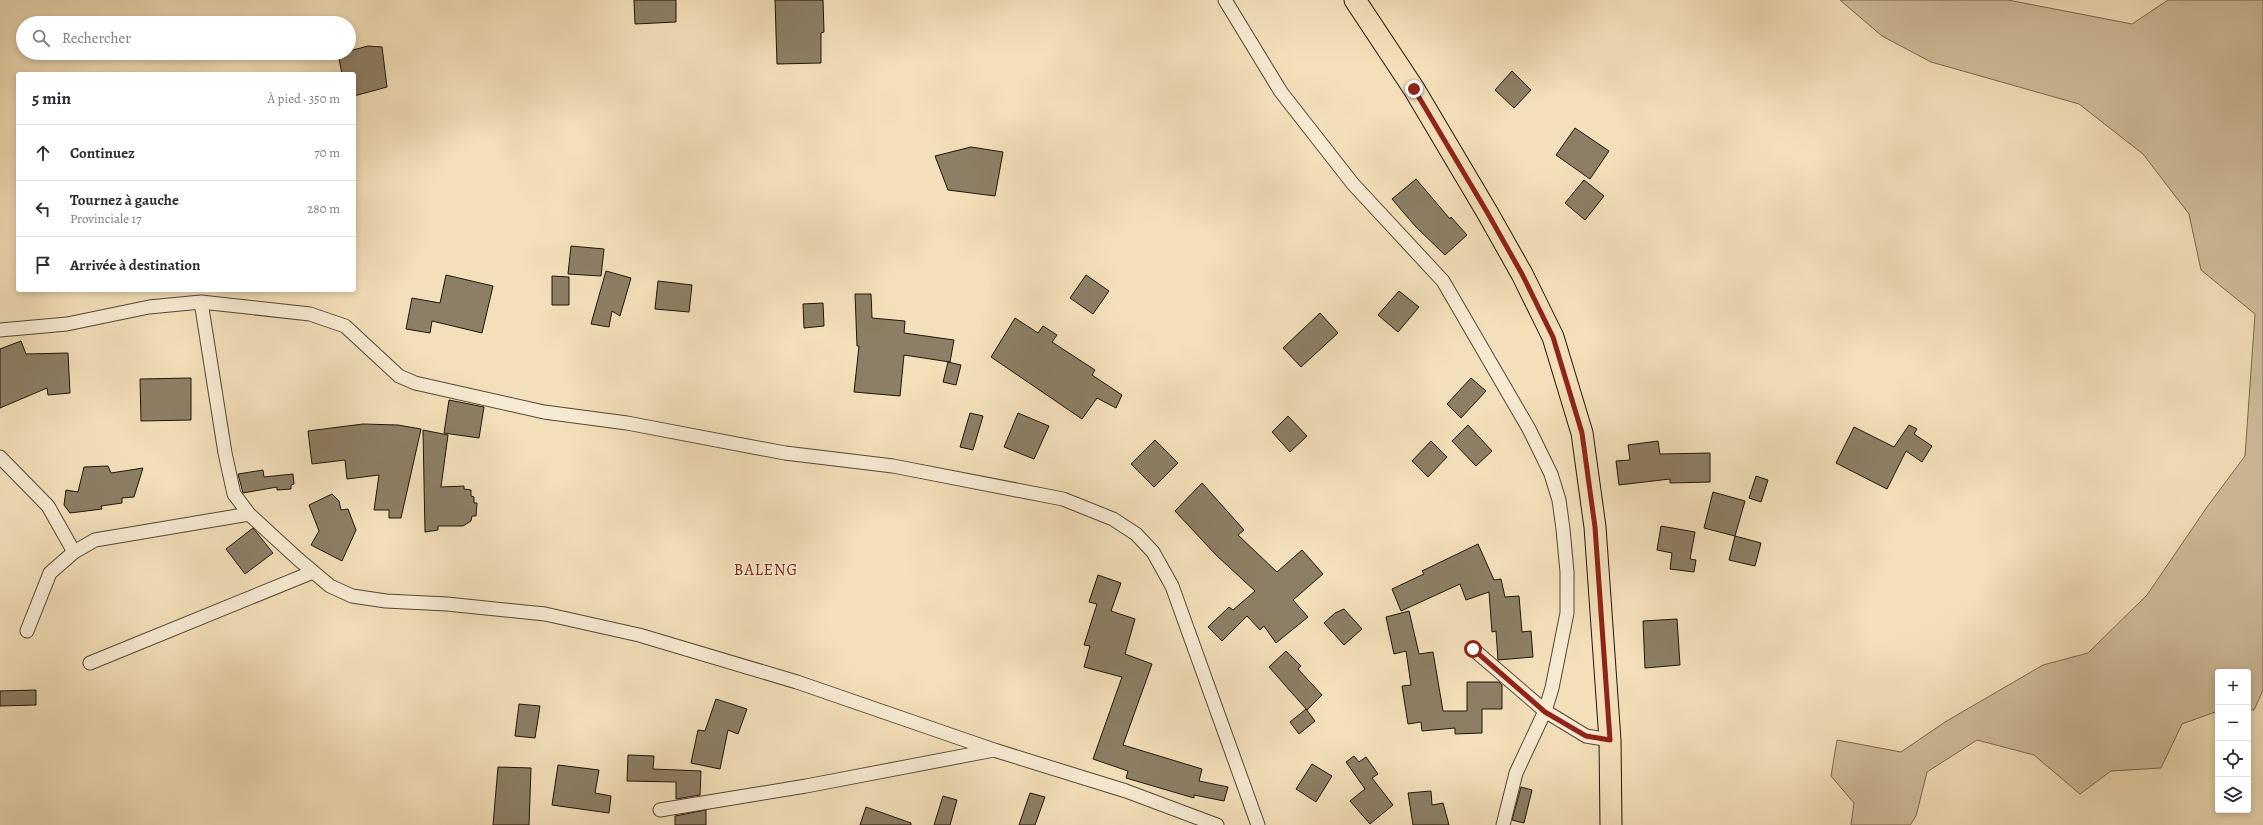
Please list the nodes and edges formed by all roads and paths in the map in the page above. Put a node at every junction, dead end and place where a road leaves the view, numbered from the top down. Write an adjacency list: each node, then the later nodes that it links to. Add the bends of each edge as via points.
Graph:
1 (1225, 0): 12 (street, via 1281,92 1348,178 1443,281 1525,422 1551,474 1559,500 1563,529 1567,613)
2 (1355, 0): 13 (main road, via 1414,89 1487,212 1522,274 1553,337 1585,446 1595,527)
3 (201, 302): 4 (street, via 149,307 67,324); 6 (street, via 218,414 234,494); 17 (street, via 310,314 345,326 399,376 415,383 544,412 626,423 785,453 893,466 1063,499 1113,519 1136,534 1153,552 1172,586)
4 (0, 330)
5 (0, 457): 7 (street, via 48,506)
6 (249, 514): 7 (street, via 95,540); 8 (street)
7 (74, 552): 9 (street, via 50,573)
8 (313, 572): 11 (street); 14 (street, via 330,586 352,596 386,602 447,604 545,614 639,635 797,682)
9 (26, 630)
10 (1473, 649): 12 (street)
11 (90, 663)
12 (1545, 712): 13 (street, via 1586,736); 18 (street, via 1516,773)
13 (1610, 740): 19 (main road)
14 (994, 750): 15 (street, via 806,786); 16 (street, via 1126,791)
15 (660, 810)
16 (1217, 825)
17 (1258, 825)
18 (1503, 825)
19 (1611, 825)

